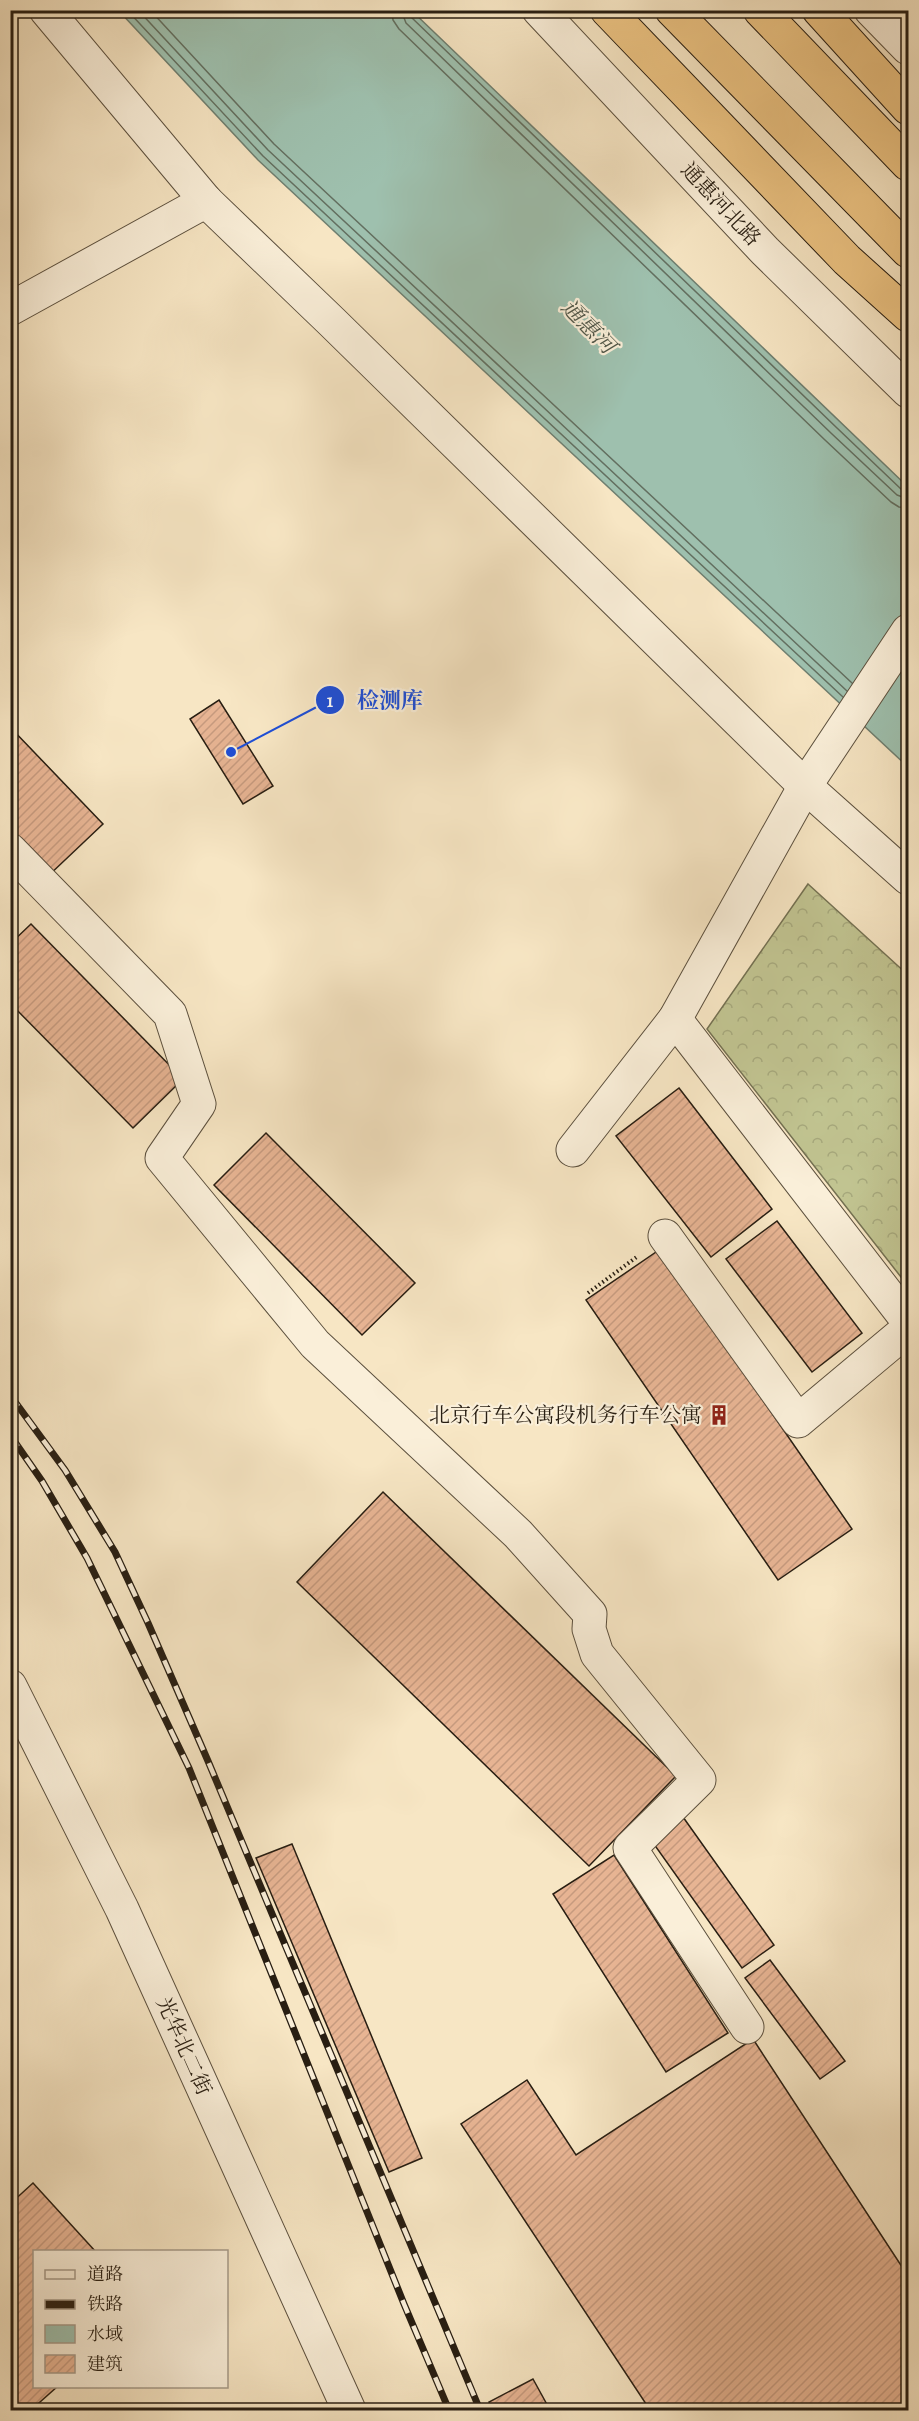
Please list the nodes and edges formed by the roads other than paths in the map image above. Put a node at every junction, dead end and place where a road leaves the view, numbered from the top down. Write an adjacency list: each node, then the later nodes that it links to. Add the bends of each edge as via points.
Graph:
1 (46, 10): 11 (street)
2 (539, 10): 15 (street, 通惠河北路, via 765,251)
3 (608, 10): 14 (highway, via 847,260)
4 (672, 10): 12 (highway)
5 (760, 10): 10 (highway)
6 (819, 10): 9 (highway)
7 (872, 10): 8 (street)
8 (909, 48)
9 (909, 108)
10 (909, 164)
11 (206, 201): 13 (street); 17 (street)
12 (909, 251)
13 (10, 309)
14 (909, 315)
15 (909, 391)
16 (909, 631): 17 (street)
17 (805, 786): 19 (street); 20 (street)
18 (10, 850): 26 (street, via 170,1014 199,1104 162,1158 315,1344 518,1534 590,1614 589,1629 597,1654 699,1780 630,1848)
19 (909, 878)
20 (675, 1019): 21 (street); 23 (street)
21 (573, 1150)
22 (665, 1236): 24 (street, via 798,1421)
23 (909, 1321)
24 (909, 1329)
25 (10, 1686): 27 (street, 光华北二街, via 122,1909)
26 (747, 2028)
27 (349, 2410)

